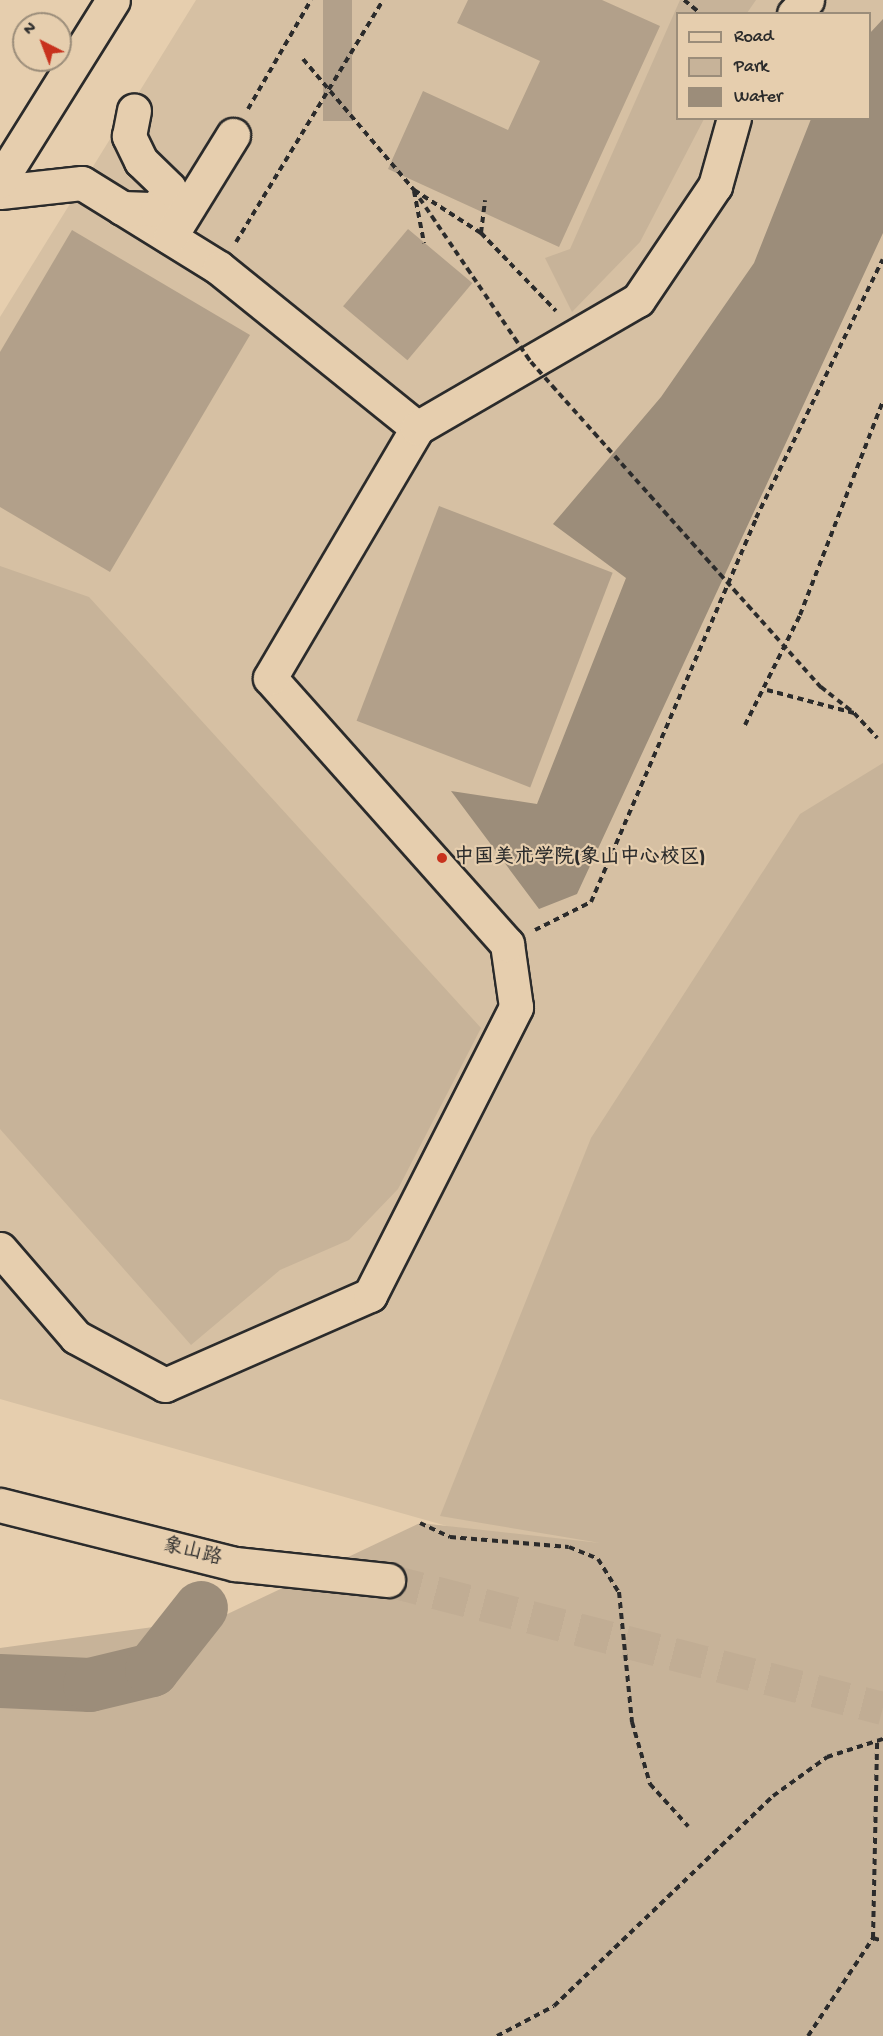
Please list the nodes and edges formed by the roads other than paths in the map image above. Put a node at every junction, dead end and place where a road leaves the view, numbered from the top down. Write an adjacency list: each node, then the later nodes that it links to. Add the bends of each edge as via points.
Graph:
1 (113, 0): 7 (street)
2 (807, 0): 3 (street)
3 (796, 12)
4 (134, 110): 9 (street, via 129,136 141,160 169,188 157,209)
5 (734, 120): 11 (street, via 715,186 638,300)
6 (233, 135): 10 (street)
7 (0, 181)
8 (0, 192): 9 (street, via 82,183)
9 (122, 208): 10 (street)
10 (170, 237): 11 (street, via 219,268)
11 (417, 428): 12 (street, via 270,678 507,944 516,1007 370,1295 165,1385 76,1337)
12 (0, 1249)
13 (0, 1505): 14 (street, 象山路, via 235,1564)
14 (388, 1581)

